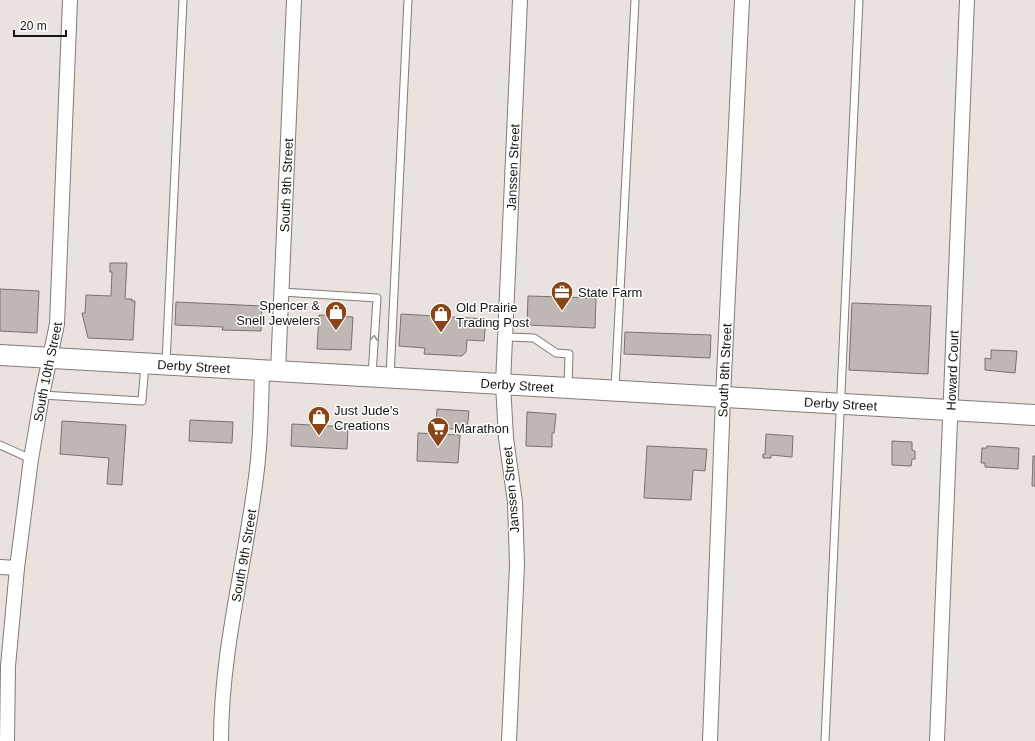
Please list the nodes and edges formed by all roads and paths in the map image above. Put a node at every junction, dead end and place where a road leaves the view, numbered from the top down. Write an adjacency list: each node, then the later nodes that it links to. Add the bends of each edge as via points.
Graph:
1 (70, 0): 13 (street, South 10th Street, via 57,324)
2 (183, 0): 15 (lane)
3 (294, 0): 10 (street, South 9th Street)
4 (408, 0): 17 (lane)
5 (520, 0): 11 (street, Janssen Street)
6 (635, 0): 20 (lane)
7 (742, 0): 22 (street, South 8th Street)
8 (859, 0): 23 (lane)
9 (967, 0): 24 (street, Howard Court)
10 (282, 292): 16 (street, South 9th Street); 17 (lane, one-way to 10, via 377,298)
11 (506, 337): 18 (street, Janssen Street); 19 (lane, via 534,338 556,354 569,354)
12 (0, 355): 13 (main road, Derby Street)
13 (50, 358): 14 (main road, Derby Street); 21 (street, South 10th Street)
14 (145, 364): 15 (main road, Derby Street); 21 (lane, via 142,401)
15 (166, 365): 16 (main road, Derby Street)
16 (270, 371): 17 (main road, Derby Street); 31 (street, South 9th Street, via 256,477 224,673)
17 (381, 377): 18 (main road, Derby Street)
18 (503, 384): 19 (main road, Derby Street); 32 (street, Janssen Street, via 506,438 515,502 517,565)
19 (568, 388): 20 (main road, Derby Street)
20 (615, 390): 22 (main road, Derby Street)
21 (42, 395): 27 (street, South 10th Street)
22 (723, 397): 23 (main road, Derby Street); 33 (street, South 8th Street)
23 (841, 403): 24 (main road, Derby Street); 34 (lane)
24 (951, 409): 25 (main road, Derby Street); 35 (street, Howard Court)
25 (1035, 415)
26 (0, 445): 27 (lane)
27 (31, 459): 29 (street, South 10th Street)
28 (0, 567): 29 (street)
29 (17, 568): 30 (street, South 10th Street, via 8,666)
30 (7, 741)
31 (221, 741)
32 (509, 741)
33 (710, 741)
34 (825, 741)
35 (937, 741)

